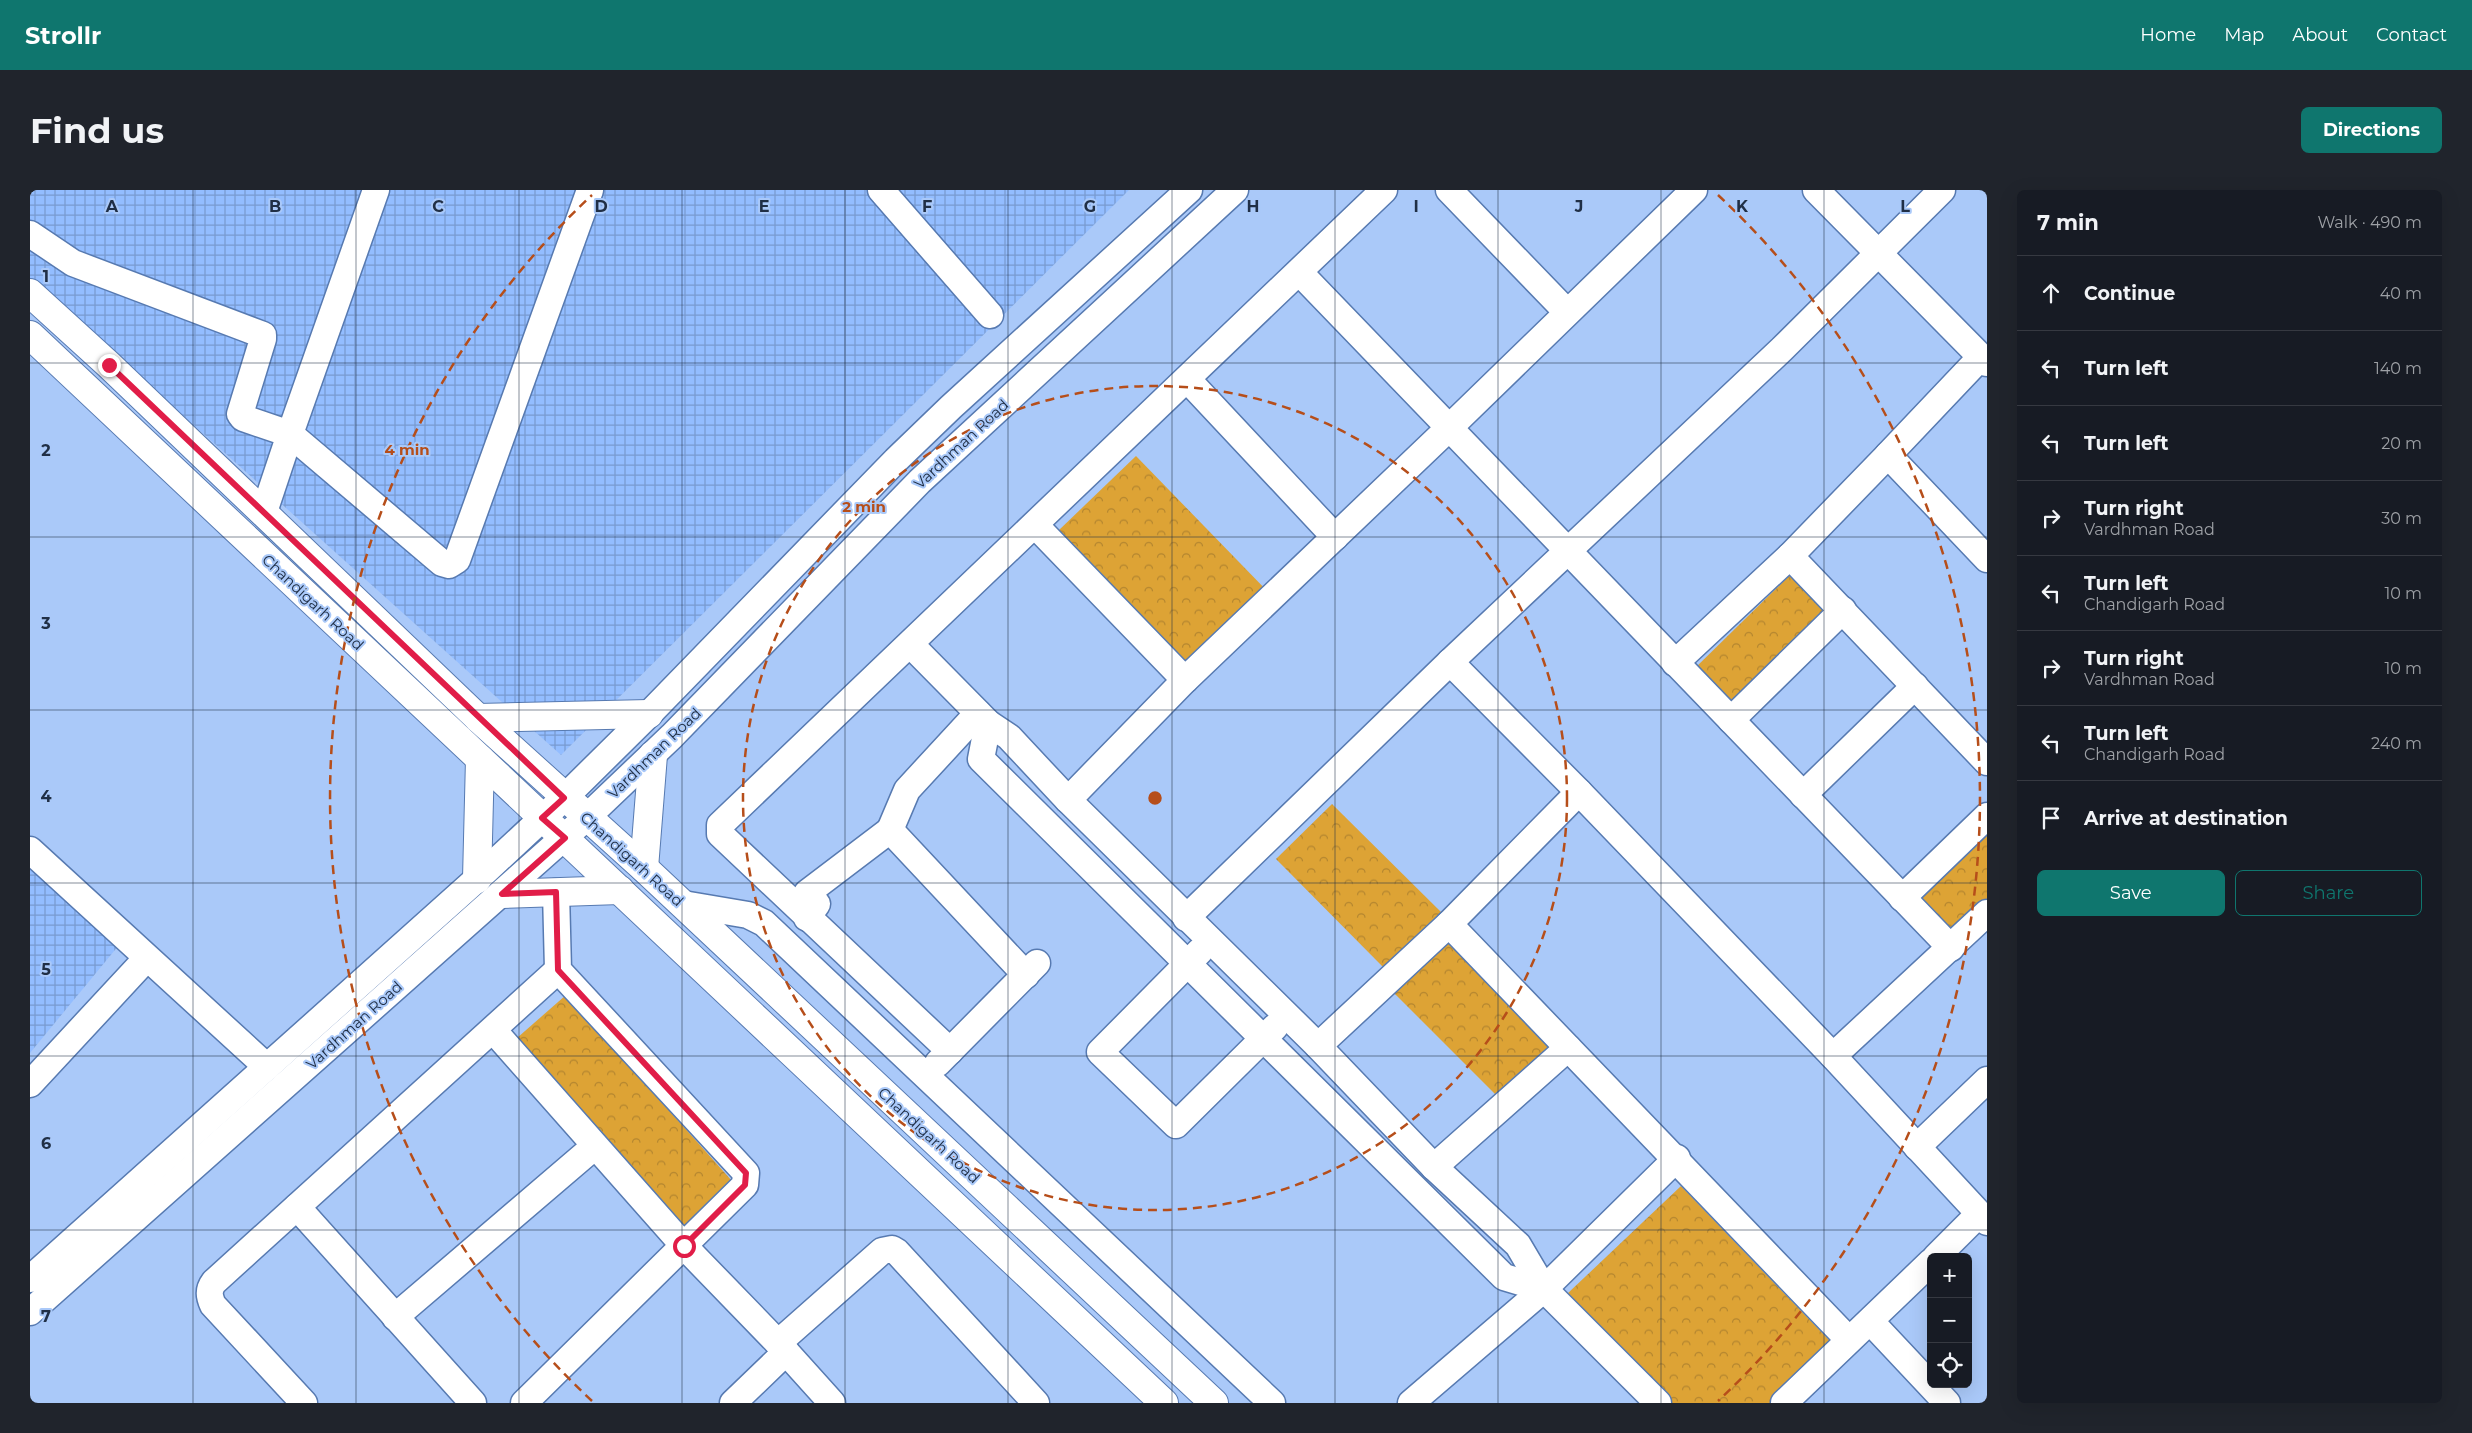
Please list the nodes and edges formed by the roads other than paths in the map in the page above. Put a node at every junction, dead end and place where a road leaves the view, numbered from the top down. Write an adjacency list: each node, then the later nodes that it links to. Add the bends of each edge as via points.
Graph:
1 (376, 190): 21 (street)
2 (590, 190): 21 (street, via 457,560 449,565 442,563)
3 (881, 190): 16 (street)
4 (1189, 190): 35 (street, Vardhman Road, via 896,460)
5 (1234, 190): 39 (street, Vardhman Road, via 920,481)
6 (1384, 190): 13 (street)
7 (1449, 190): 15 (street)
8 (1816, 190): 12 (street)
9 (1942, 190): 12 (street)
10 (1682, 194): 15 (street)
11 (30, 234): 21 (street, via 73,263 260,332 264,339 240,414 242,418)
12 (1878, 254): 18 (street); 26 (street)
13 (1299, 272): 19 (street); 20 (street)
14 (30, 293): 23 (main road, Chandigarh Road)
15 (1567, 312): 20 (street)
16 (990, 315)
17 (30, 335): 40 (main road, Chandigarh Road)
18 (1984, 360): 22 (street)
19 (1187, 380): 24 (street); 25 (street)
20 (1450, 428): 25 (street); 26 (street)
21 (290, 434): 23 (street)
22 (1888, 455): 27 (street); 28 (street)
23 (264, 512): 36 (main road, Chandigarh Road)
24 (1036, 526): 30 (street); 33 (street)
25 (1335, 536): 33 (street)
26 (1567, 551): 31 (street); 32 (street)
27 (1790, 556): 29 (street); 32 (street)
28 (1987, 559)
29 (1843, 610): 34 (street); 38 (street)
30 (911, 645): 37 (street); 60 (street, via 720,825 720,834)
31 (1450, 662): 42 (street); 61 (street)
32 (1675, 663): 38 (street)
33 (1185, 680): 45 (street)
34 (1915, 686): 41 (street); 43 (street)
35 (649, 714): 36 (main road); 44 (street, Vardhman Road)
36 (478, 718): 44 (main road, Chandigarh Road)
37 (983, 718): 45 (street, via 1010,737); 49 (street, via 907,790); 67 (street, via 981,760)
38 (1731, 720): 43 (street)
39 (653, 755): 48 (street, Vardhman Road); 52 (main road)
40 (480, 759): 47 (main road, Chandigarh Road); 53 (main road)
41 (1987, 762)
42 (1579, 792): 62 (street); 75 (street)
43 (1803, 794): 57 (street)
44 (564, 798): 47 (street, Vardhman Road); 48 (main road, Chandigarh Road)
45 (1068, 800): 61 (street)
46 (1987, 816): 57 (street)
47 (542, 818): 50 (main road, Chandigarh Road); 53 (street, Vardhman Road)
48 (587, 818): 50 (street, Vardhman Road); 52 (main road, Chandigarh Road)
49 (890, 830): 60 (street, via 807,893 817,904); 74 (street, via 1032,968)
50 (565, 838): 54 (main road, Chandigarh Road); 56 (street, Vardhman Road)
51 (30, 850): 66 (street)
52 (644, 868): 58 (main road, Chandigarh Road)
53 (477, 879): 76 (street, Vardhman Road)
54 (620, 890): 55 (main road); 102 (main road, Chandigarh Road)
55 (556, 892): 56 (main road); 68 (street)
56 (502, 894): 91 (street, Vardhman Road)
57 (1902, 898): 65 (street)
58 (683, 904): 63 (street, via 756,918); 103 (main road, Chandigarh Road)
59 (1987, 913): 65 (street)
60 (809, 917): 63 (street); 74 (street)
61 (1186, 918): 64 (street)
62 (1449, 924): 72 (street); 73 (street)
63 (782, 939): 77 (street)
64 (1210, 942): 67 (street); 69 (street)
65 (1951, 948): 75 (street)
66 (146, 959): 76 (street); 79 (street)
67 (1188, 964): 71 (street); 71 (street, via 1100,1052 1176,1124)
68 (558, 970): 70 (street); 86 (street, via 746,1173 745,1185)
69 (1286, 1015): 71 (street); 72 (street)
70 (493, 1030): 80 (street); 84 (street)
71 (1263, 1039): 90 (street, via 1504,1277)
72 (1318, 1046): 83 (street)
73 (1568, 1048): 82 (street); 83 (street)
74 (950, 1051): 77 (street)
75 (1833, 1056): 81 (street)
76 (267, 1067): 89 (street, Vardhman Road)
77 (927, 1075): 104 (street)
78 (1987, 1080): 81 (street)
79 (30, 1084)
80 (595, 1146): 86 (street); 92 (street)
81 (1917, 1147): 85 (street)
82 (1676, 1158): 90 (street); 94 (street)
83 (1434, 1167): 90 (street, via 1518,1245)
84 (297, 1207): 92 (street); 96 (street, via 214,1282 209,1289 209,1298)
85 (1983, 1218): 87 (street)
86 (684, 1246): 95 (street); 98 (street)
87 (1941, 1253)
88 (1927, 1266): 93 (street)
89 (30, 1279)
90 (1544, 1289): 105 (street); 106 (street)
91 (30, 1312)
92 (395, 1318): 97 (street)
93 (1870, 1322): 94 (street); 108 (street)
94 (1850, 1340): 107 (street)
95 (782, 1348): 99 (street); 100 (street); 101 (street, via 882,1251 892,1249)
96 (304, 1403)
97 (473, 1403)
98 (524, 1403)
99 (733, 1403)
100 (832, 1403)
101 (1036, 1403)
102 (1164, 1403)
103 (1214, 1403)
104 (1272, 1403)
105 (1411, 1403)
106 (1658, 1403)
107 (1784, 1403)
108 (1947, 1403)

